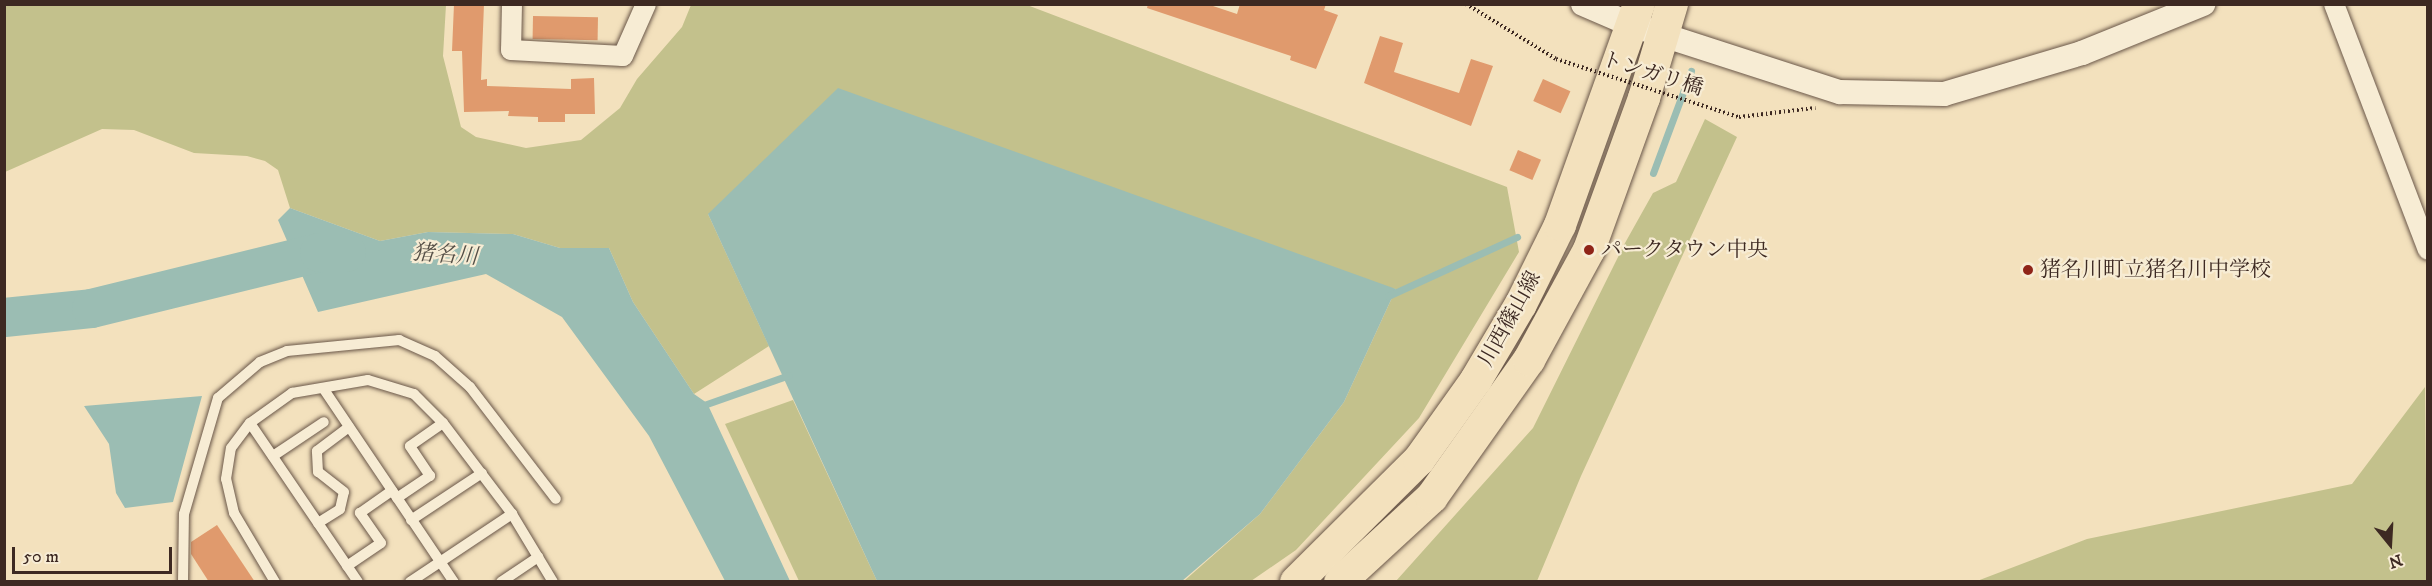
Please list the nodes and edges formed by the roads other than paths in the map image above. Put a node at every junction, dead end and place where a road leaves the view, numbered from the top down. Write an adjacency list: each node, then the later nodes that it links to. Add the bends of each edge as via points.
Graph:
1 (512, 4): 2 (street, via 511,50 623,56)
2 (646, 4)
3 (1583, 4): 6 (street)
4 (2204, 4): 7 (street, via 2082,52 1944,94 1840,92)
5 (2334, 4): 8 (street)
6 (1635, 15): 7 (street); 31 (main road, 川西篠山線, via 1560,225 1521,304 1476,380 1419,460)
7 (1669, 19): 32 (main road, 川西篠山線, via 1589,250 1530,360 1432,497)
8 (2427, 250)
9 (323, 388): 11 (lane, via 292,393); 12 (lane, via 368,380 388,383 414,394); 13 (lane)
10 (324, 422): 14 (lane)
11 (250, 423): 14 (lane); 25 (lane, via 231,448 226,479 234,513)
12 (443, 423): 15 (lane); 16 (lane, via 410,446 430,476)
13 (349, 427): 16 (lane); 20 (lane, via 317,452 318,471 344,492 340,509)
14 (273, 456): 20 (lane)
15 (482, 473): 18 (lane); 19 (lane)
16 (394, 494): 19 (lane); 23 (lane, via 360,513 381,543)
17 (556, 499): 24 (lane, via 470,387 435,356 399,340 287,351 260,362 218,398 184,514)
18 (512, 514): 21 (lane); 22 (lane)
19 (411, 520): 22 (lane)
20 (318, 523): 23 (lane)
21 (538, 557): 29 (lane); 30 (lane)
22 (440, 561): 27 (lane); 28 (lane)
23 (347, 566): 26 (lane)
24 (183, 582)
25 (275, 582)
26 (358, 582)
27 (410, 582)
28 (454, 582)
29 (501, 582)
30 (553, 582)
31 (1296, 582)
32 (1340, 582)

